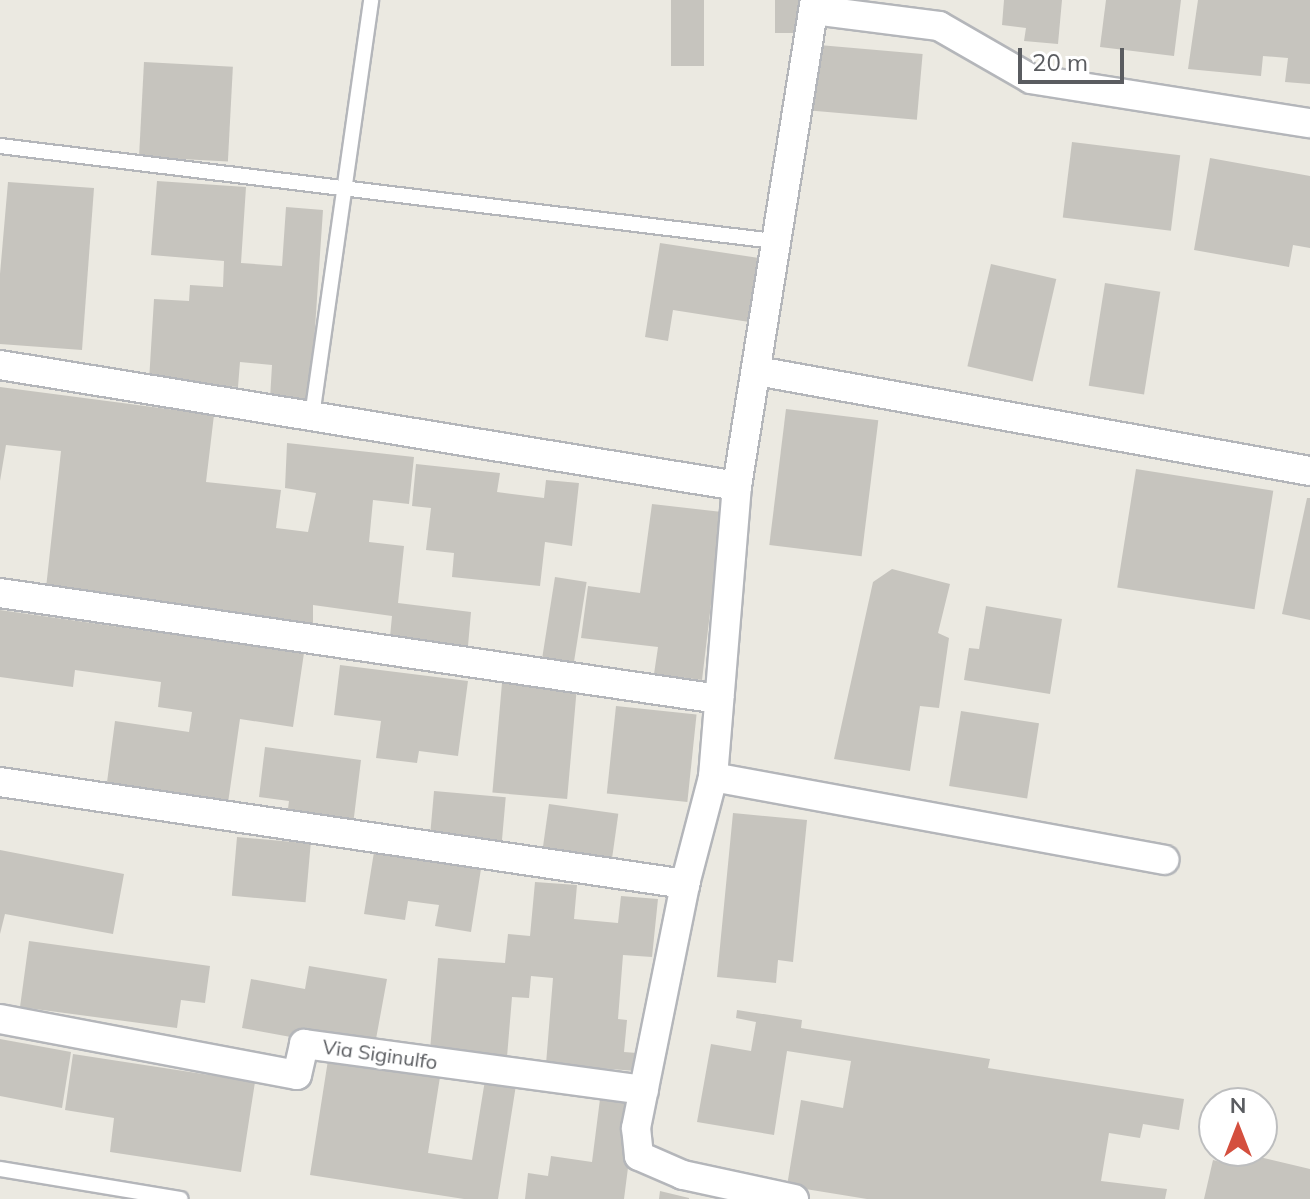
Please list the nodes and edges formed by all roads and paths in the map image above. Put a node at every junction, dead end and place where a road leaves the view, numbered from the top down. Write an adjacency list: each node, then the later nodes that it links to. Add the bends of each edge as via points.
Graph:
1 (371, 0): 5 (lane)
2 (815, 5): 3 (street, via 939,26 1031,79); 6 (street)
3 (1310, 123)
4 (0, 146): 5 (lane)
5 (346, 188): 6 (lane); 9 (lane)
6 (774, 241): 8 (street)
7 (0, 365): 9 (street)
8 (757, 371): 10 (street); 11 (street)
9 (312, 416): 11 (street)
10 (1310, 471)
11 (737, 486): 13 (street)
12 (0, 593): 13 (street)
13 (719, 699): 14 (street)
14 (713, 777): 16 (street); 17 (street)
15 (0, 782): 17 (street)
16 (1164, 860)
17 (685, 884): 19 (street)
18 (0, 1019): 19 (street, Via Siginulfo, via 297,1075 304,1044)
19 (644, 1090): 22 (street, via 636,1128 639,1156 683,1175)
20 (0, 1169): 21 (lane)
21 (181, 1199)
22 (794, 1199)

